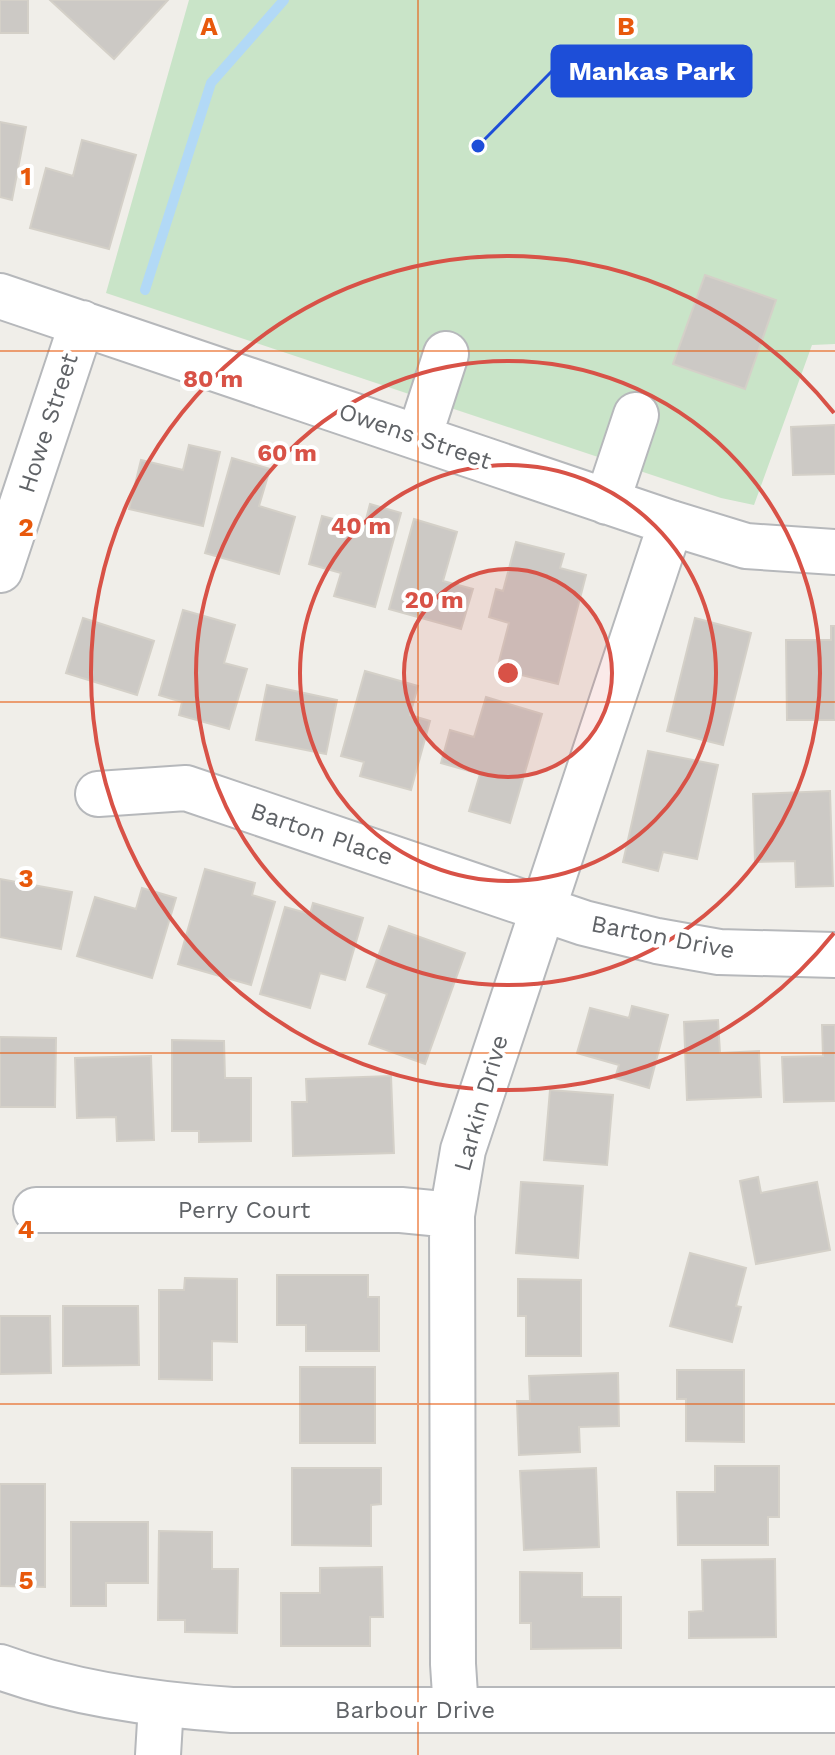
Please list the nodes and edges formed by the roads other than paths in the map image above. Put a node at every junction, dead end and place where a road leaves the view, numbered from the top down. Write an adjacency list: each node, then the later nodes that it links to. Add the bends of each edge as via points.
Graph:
1 (0, 296): 2 (street, Owens Street)
2 (82, 323): 5 (street, Owens Street); 9 (street, Howe Street)
3 (446, 354): 5 (street)
4 (636, 415): 6 (street)
5 (419, 437): 6 (street, Owens Street)
6 (607, 502): 7 (street, Owens Street)
7 (671, 523): 8 (street, Owens Street, via 746,546); 11 (street, Larkin Drive)
8 (835, 552)
9 (0, 570)
10 (98, 794): 11 (street, Barton Place, via 186,788)
11 (542, 908): 12 (street, Barton Drive, via 643,938 719,952); 14 (street, Larkin Drive, via 463,1150)
12 (835, 955)
13 (36, 1210): 14 (street, Perry Court, via 401,1210)
14 (452, 1215): 17 (street, Larkin Drive)
15 (0, 1667): 16 (street, Barbour Drive, via 35,1680)
16 (161, 1705): 17 (street, Barbour Drive); 19 (street)
17 (456, 1710): 18 (street, Barbour Drive)
18 (835, 1710)
19 (158, 1755)

